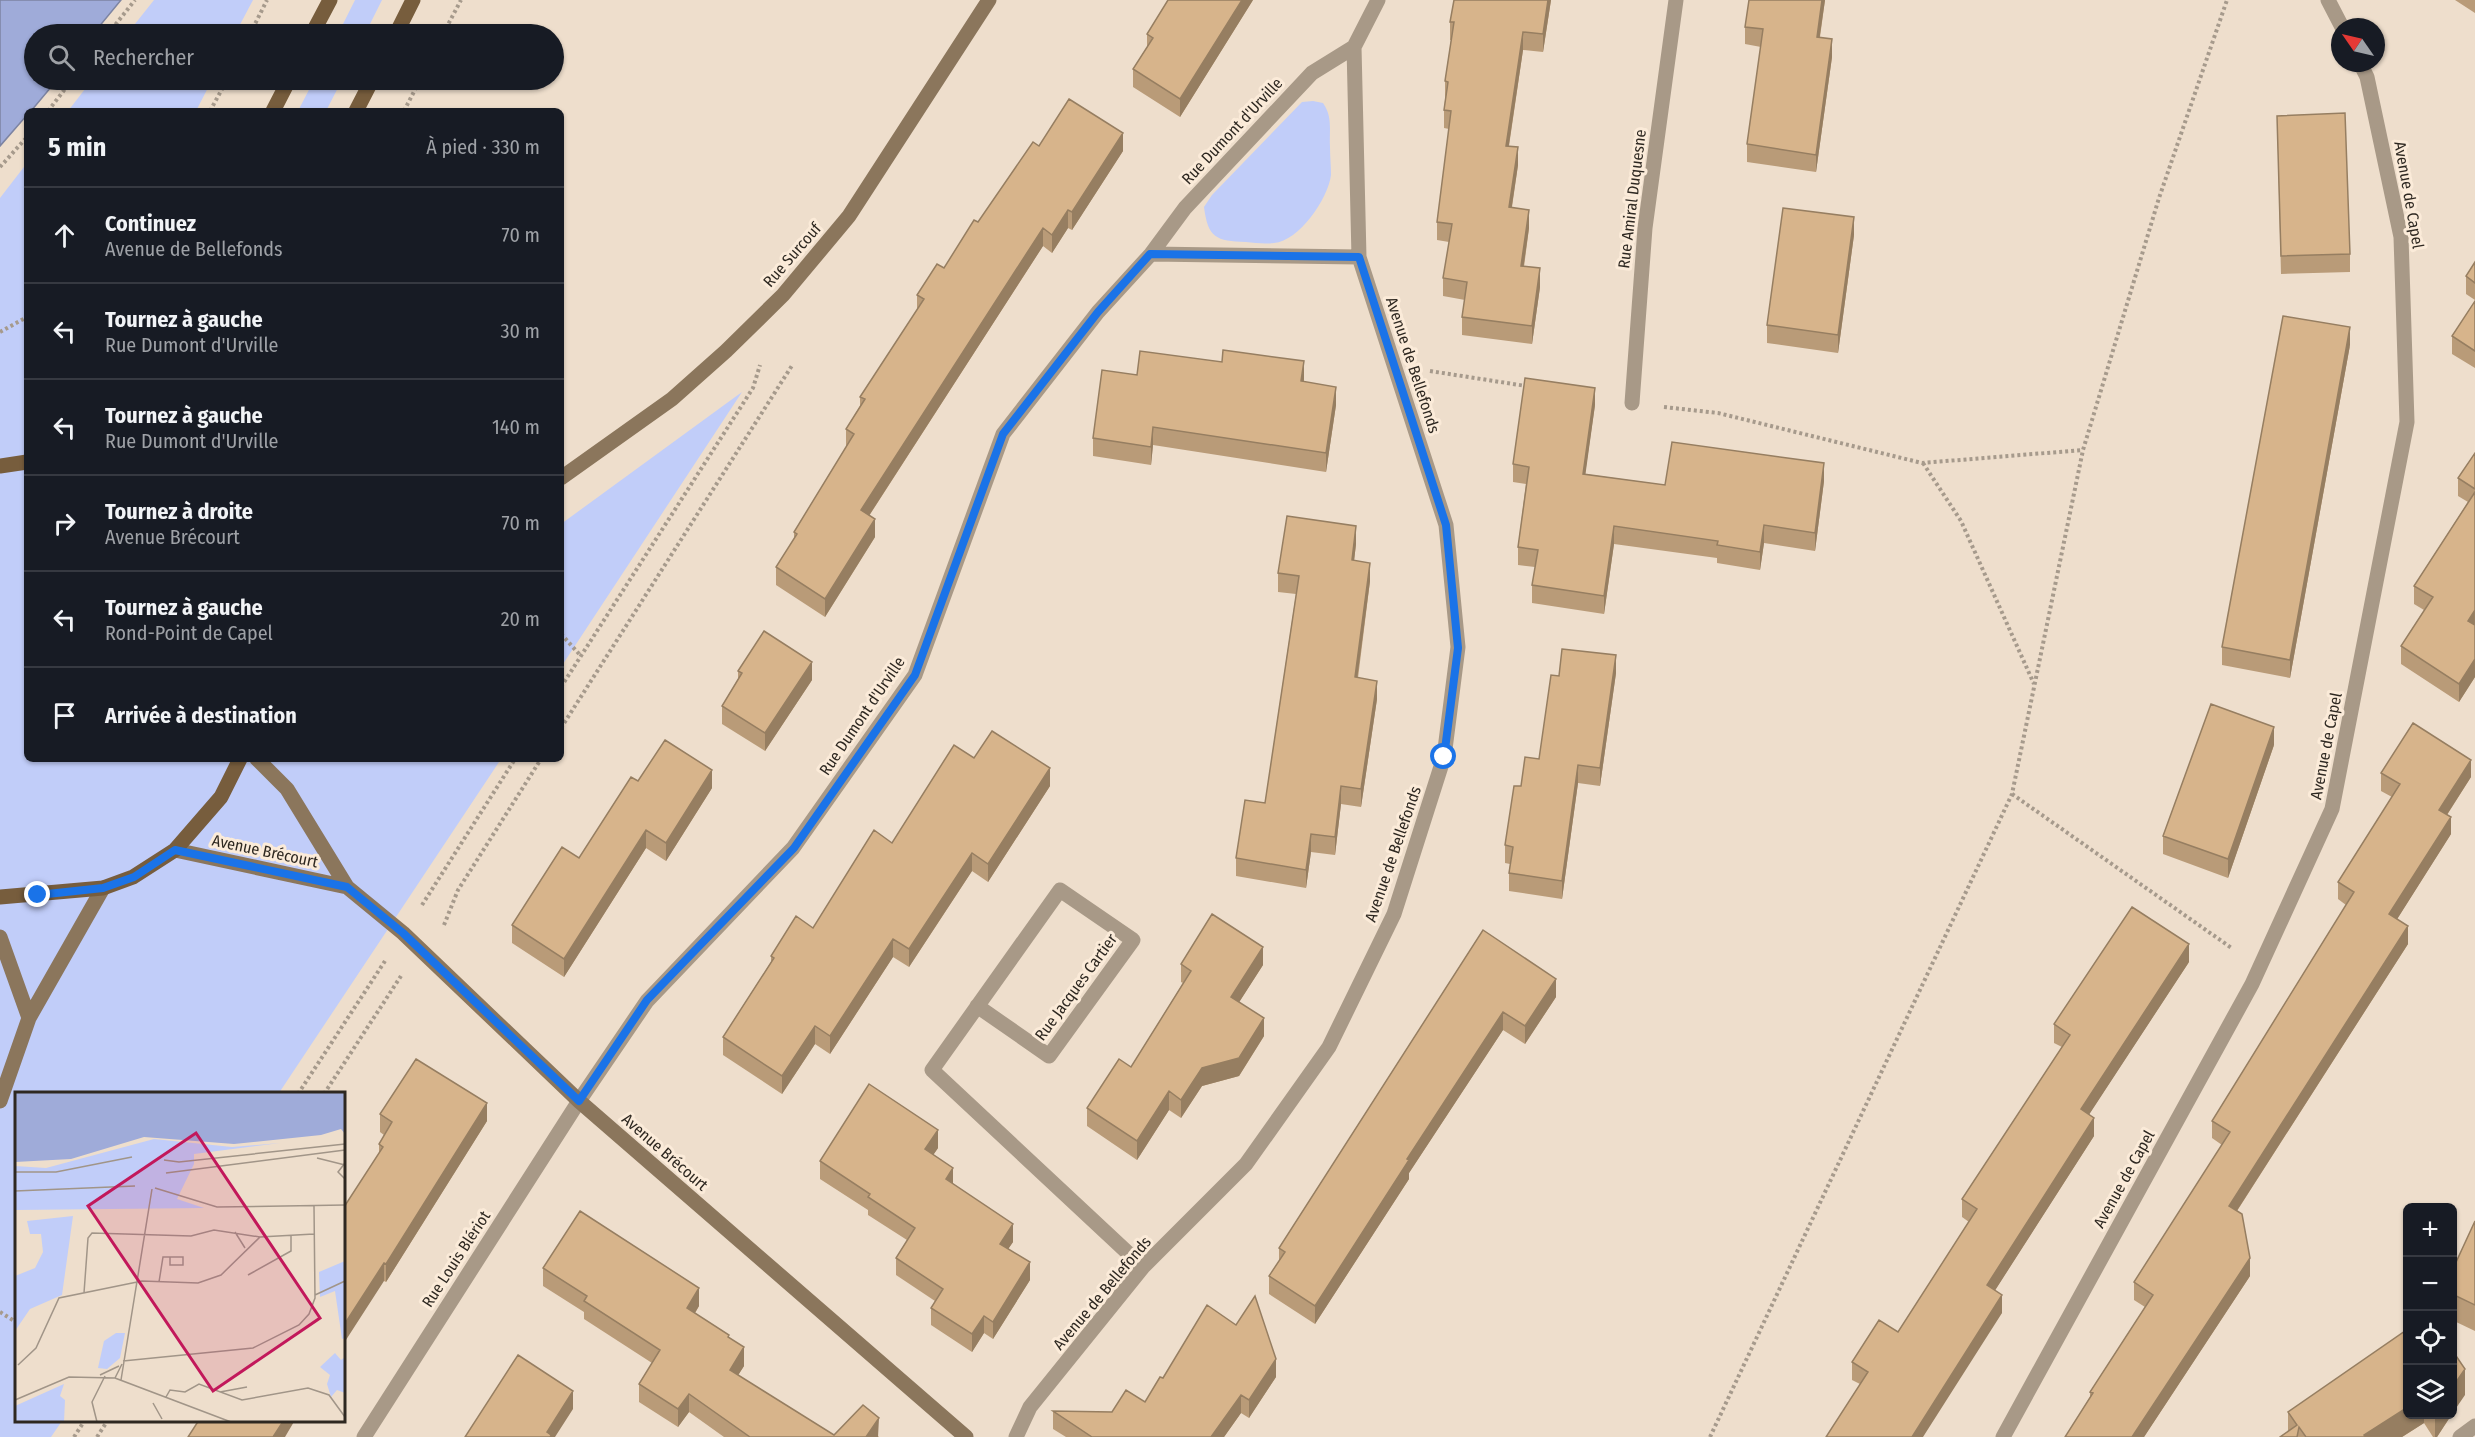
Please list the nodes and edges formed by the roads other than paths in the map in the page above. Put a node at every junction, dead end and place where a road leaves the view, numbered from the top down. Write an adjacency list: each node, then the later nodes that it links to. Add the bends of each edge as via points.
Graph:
1 (330, 0): 8 (main road)
2 (413, 0): 9 (main road)
3 (989, 0): 21 (main road, Rue Surcouf, via 849,216 783,295 672,399)
4 (1377, 0): 10 (street, Avenue de Bellefonds)
5 (1676, 0): 18 (street, Rue Amiral Duquesne, via 1645,228)
6 (2328, 0): 7 (street)
7 (2337, 18)
8 (317, 24)
9 (401, 24)
10 (1354, 47): 16 (street, Rue Dumont d'Urville, via 1312,73 1185,207); 17 (street, Avenue de Bellefonds)
11 (2364, 72): 38 (street, Avenue de Capel, via 2401,237 2407,422 2332,809 2259,967)
12 (284, 90): 14 (main road)
13 (367, 90): 15 (main road)
14 (275, 108)
15 (358, 108)
16 (1150, 254): 17 (street); 32 (street, Rue Dumont d'Urville, via 1098,312 1003,434 915,675 794,848 647,1000)
17 (1359, 257): 33 (street, Avenue de Bellefonds, via 1446,525 1458,648 1444,757 1394,914 1329,1047 1246,1164)
18 (1632, 404)
19 (24, 462): 20 (main road)
20 (0, 466)
21 (564, 476)
22 (238, 762): 24 (main road, via 221,797)
23 (260, 762): 25 (main road, Avenue Brécourt, via 287,789)
24 (175, 850): 25 (main road, Avenue Brécourt); 26 (main road, via 134,877)
25 (347, 887): 32 (main road, Avenue Brécourt, via 403,933)
26 (103, 888): 27 (main road); 30 (main road)
27 (0, 897)
28 (0, 937): 30 (main road)
29 (977, 1006): 29 (street, Rue Jacques Cartier, via 1049,1056 1133,940 1060,890); 33 (street, Rue Jacques Cartier, via 932,1070)
30 (29, 1018): 31 (main road)
31 (0, 1101)
32 (579, 1101): 35 (street, Rue Louis Blériot); 36 (main road, Avenue Brécourt)
33 (1143, 1267): 37 (street, Avenue de Bellefonds, via 1030,1407)
34 (2475, 1426): 39 (street)
35 (364, 1437)
36 (966, 1437)
37 (1016, 1437)
38 (2004, 1437)
39 (2460, 1437)

